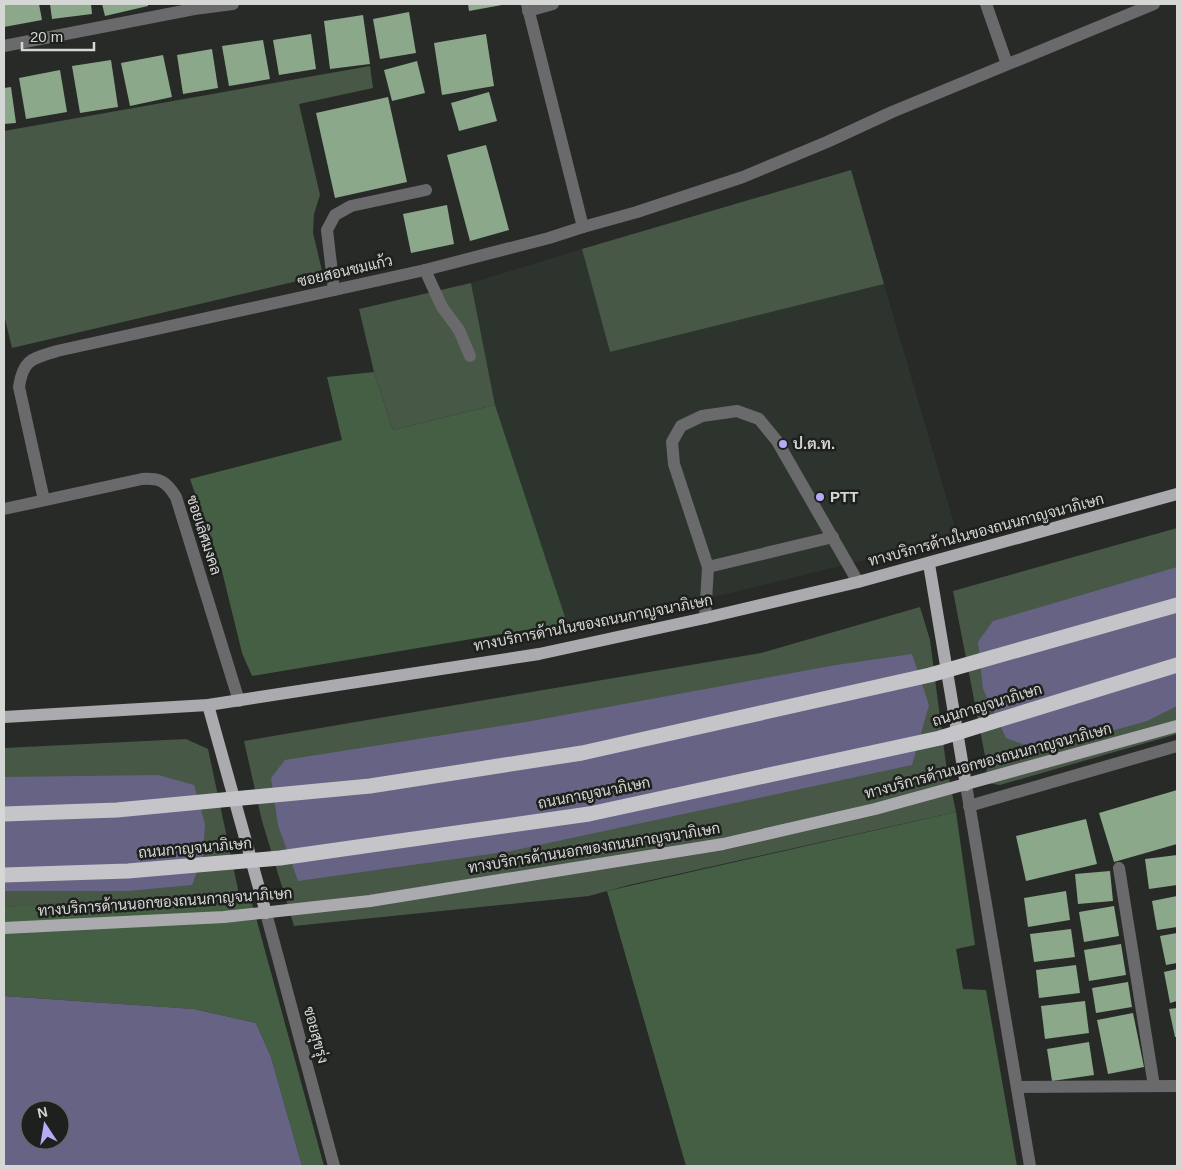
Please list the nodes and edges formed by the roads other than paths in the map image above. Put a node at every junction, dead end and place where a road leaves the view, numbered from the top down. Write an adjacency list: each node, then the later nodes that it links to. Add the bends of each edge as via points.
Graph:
1 (233, 4): 5 (street)
2 (553, 4): 6 (street)
3 (986, 4): 8 (street)
4 (1154, 4): 8 (street, ซอยสอนชมแก้ว)
5 (197, 6): 7 (street)
6 (528, 7): 10 (street)
7 (4, 46)
8 (1007, 64): 10 (street, ซอยสอนชมแก้ว, via 744,177)
9 (426, 190): 12 (street, via 351,206 335,215 327,230)
10 (583, 227): 11 (street, ซอยสอนชมแก้ว)
11 (425, 270): 12 (street, ซอยสอนชมแก้ว); 13 (street)
12 (334, 290): 15 (street, ซอยสอนชมแก้ว, via 32,358 21,372 19,387)
13 (470, 356)
14 (1177, 494): 18 (main road, ทางบริการด้านในของถนนกาญจนาภิเษก)
15 (44, 500): 16 (street, ซอยเลิศมงคล); 24 (street, ซอยเลิศมงคล, via 142,479 156,478 169,486 176,497)
16 (4, 509)
17 (833, 537): 19 (street); 19 (street, via 777,441 759,419 737,410 702,416 681,426 672,442 674,464); 20 (street)
18 (929, 564): 20 (main road, ทางบริการด้านในของถนนกาญจนาภิเษก); 29 (main road)
19 (708, 567): 22 (street)
20 (858, 582): 22 (main road, ทางบริการด้านในของถนนกาญจนาภิเษก)
21 (1177, 605): 31 (highway, bridge, via 930,676 582,753 370,786 117,810)
22 (706, 618): 24 (main road, ทางบริการด้านในของถนนกาญจนาภิเษก, via 539,654)
23 (1177, 665): 33 (highway, ถนนกาญจนาภิเษก, bridge, via 940,738 589,814 280,858 128,871)
24 (239, 701): 25 (main road, ทางบริการด้านในของถนนกาญจนาภิเษก)
25 (208, 705): 26 (main road, ทางบริการด้านในของถนนกาญจนาภิเษก); 34 (main road)
26 (4, 717)
27 (1177, 726): 29 (main road, ทางบริการด้านนอกของถนนกาญจนาภิเษก)
28 (1177, 746): 30 (street)
29 (966, 784): 30 (street); 34 (main road, ทางบริการด้านนอกของถนนกาญจนาภิเษก, via 875,810 722,844 370,901)
30 (969, 806): 38 (street)
31 (4, 814)
32 (1119, 868): 36 (street)
33 (4, 875)
34 (266, 913): 35 (main road, ทางบริการด้านนอกของถนนกาญจนาภิเษก); 39 (street, ซอยสุขรุ่ง)
35 (4, 928)
36 (1154, 1086): 37 (street); 38 (street)
37 (1177, 1086)
38 (1017, 1087): 40 (street)
39 (334, 1166)
40 (1030, 1166)

